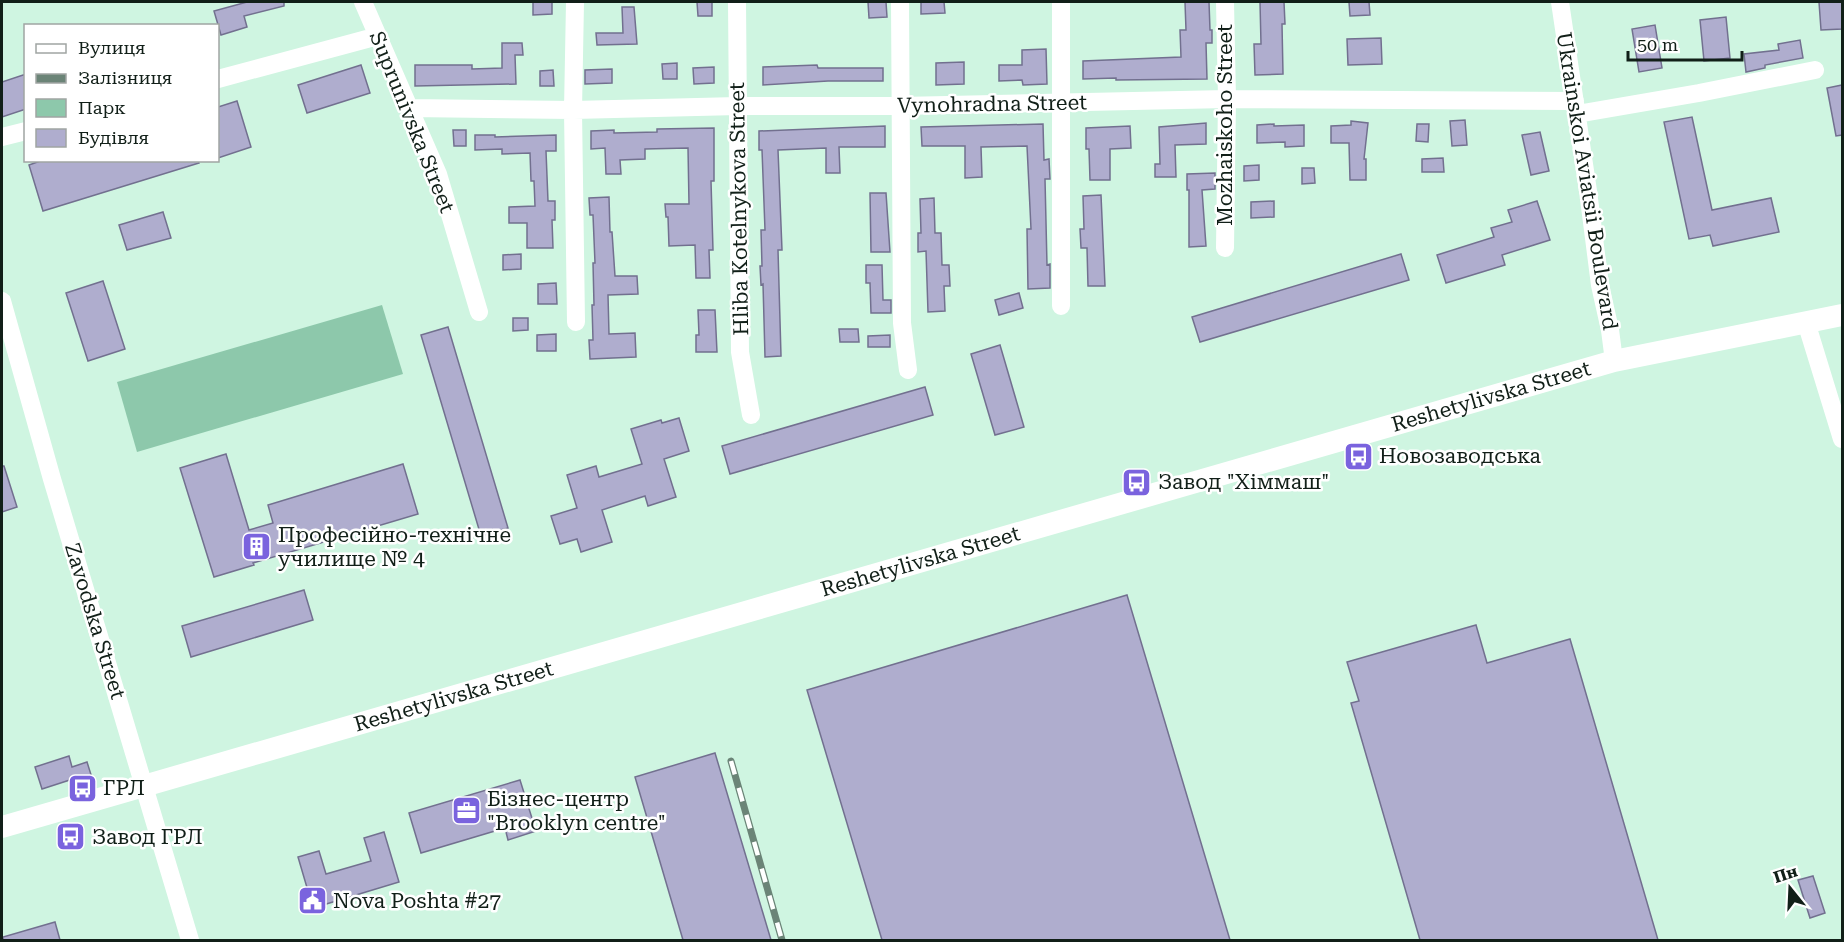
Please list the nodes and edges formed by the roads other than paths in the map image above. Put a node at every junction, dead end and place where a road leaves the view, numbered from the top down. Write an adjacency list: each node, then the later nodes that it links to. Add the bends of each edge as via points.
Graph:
1 (363, 2): 8 (street, Suprunivska Street)
2 (575, 2): 17 (street)
3 (737, 2): 13 (street, Hliba Kotelnykova Street)
4 (900, 2): 14 (street)
5 (1060, 2): 12 (street)
6 (1225, 2): 11 (street, Mozhaiskoho Street)
7 (1560, 2): 16 (street, Ukrainskoi Aviatsii Boulevard)
8 (378, 36): 10 (street); 15 (street, Suprunivska Street)
9 (1815, 70): 16 (street, Vynohradna Street, via 1700,93)
10 (219, 79)
11 (1227, 99): 12 (street, Vynohradna Street); 16 (street, Vynohradna Street); 20 (street, Mozhaiskoho Street)
12 (1061, 103): 14 (street, Vynohradna Street); 22 (street)
13 (738, 106): 14 (street, Vynohradna Street); 17 (street, Vynohradna Street); 29 (street, Hliba Kotelnykova Street, via 740,352)
14 (900, 106): 28 (street, via 902,323)
15 (410, 108): 17 (street, Vynohradna Street); 23 (street, Suprunivska Street, via 438,174)
16 (1576, 108): 27 (street, Ukrainskoi Aviatsii Boulevard)
17 (573, 110): 25 (street)
18 (24, 132): 19 (street)
19 (2, 137)
20 (1225, 248)
21 (2, 301): 31 (street, Zavodska Street)
22 (1061, 306)
23 (479, 312)
24 (1842, 315): 26 (street, Reshetylivska Street)
25 (576, 322)
26 (1806, 322): 27 (street, Reshetylivska Street); 30 (street)
27 (1614, 362): 31 (street, Reshetylivska Street)
28 (908, 370)
29 (751, 415)
30 (1842, 439)
31 (145, 785): 32 (street, Reshetylivska Street); 33 (street, Zavodska Street)
32 (2, 827)
33 (190, 940)

